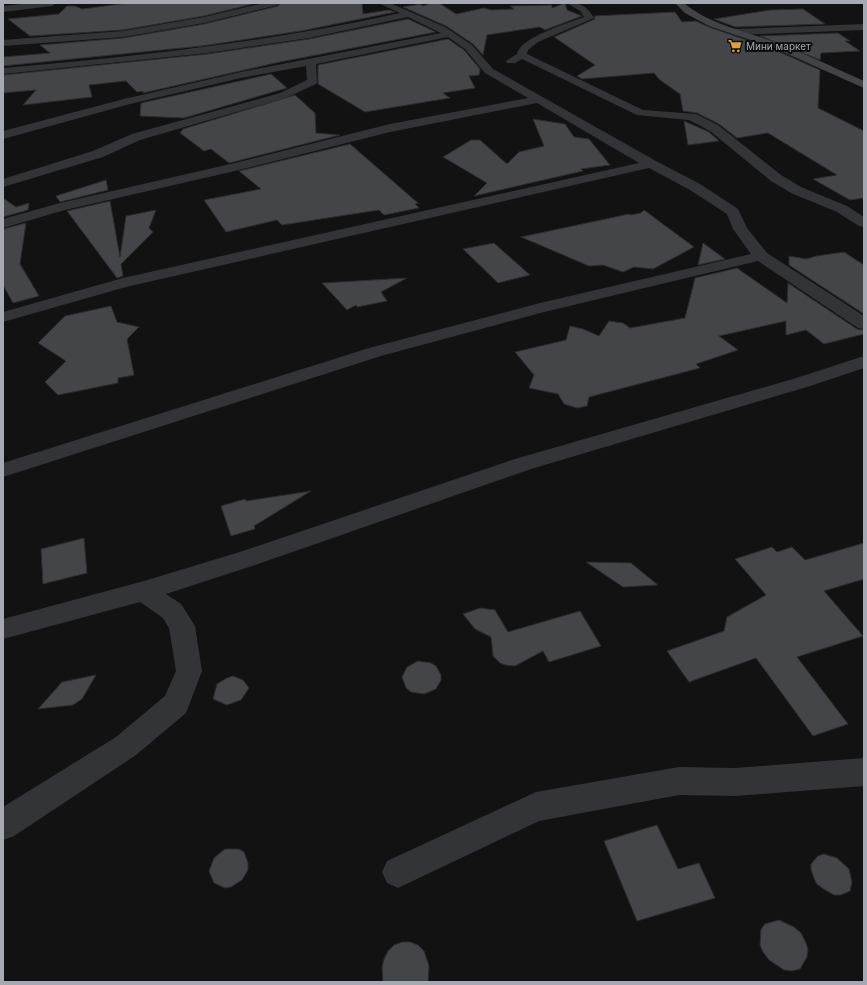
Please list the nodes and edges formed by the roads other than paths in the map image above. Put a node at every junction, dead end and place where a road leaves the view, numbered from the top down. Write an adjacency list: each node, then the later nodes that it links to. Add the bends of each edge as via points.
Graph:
1 (52, 3): 6 (street)
2 (274, 3): 11 (street, via 204,20 123,34)
3 (382, 3): 7 (street)
4 (571, 3): 12 (street, via 584,9 589,18 535,40 523,49)
5 (679, 3): 9 (main road, via 694,15)
6 (3, 9)
7 (409, 14): 10 (street); 14 (street, via 296,36 198,51 94,64)
8 (864, 27): 9 (street)
9 (735, 32): 16 (main road, via 776,45)
10 (450, 34): 13 (street); 15 (street, via 480,56)
11 (3, 43)
12 (522, 56): 15 (street); 21 (street, via 641,113 692,117 714,128 776,178 796,190 842,209)
13 (311, 62): 18 (street, via 128,101); 20 (street, via 312,82 284,95 136,137 98,154)
14 (3, 70)
15 (489, 71): 17 (street)
16 (864, 85)
17 (540, 99): 19 (street); 22 (street, via 390,128 67,205)
18 (3, 135)
19 (651, 164): 23 (street, via 696,187 733,212 740,229); 24 (street, via 123,283)
20 (3, 183)
21 (864, 223)
22 (3, 224)
23 (761, 256): 25 (street); 27 (street, via 540,308 376,352)
24 (3, 317)
25 (864, 324)
26 (864, 362): 28 (street, via 523,464 250,558)
27 (3, 470)
28 (144, 591): 29 (street); 31 (street, via 172,611 182,626 189,671 176,704 126,746)
29 (3, 629)
30 (864, 772): 32 (street, via 735,782 679,781 536,807)
31 (3, 825)
32 (398, 872)

